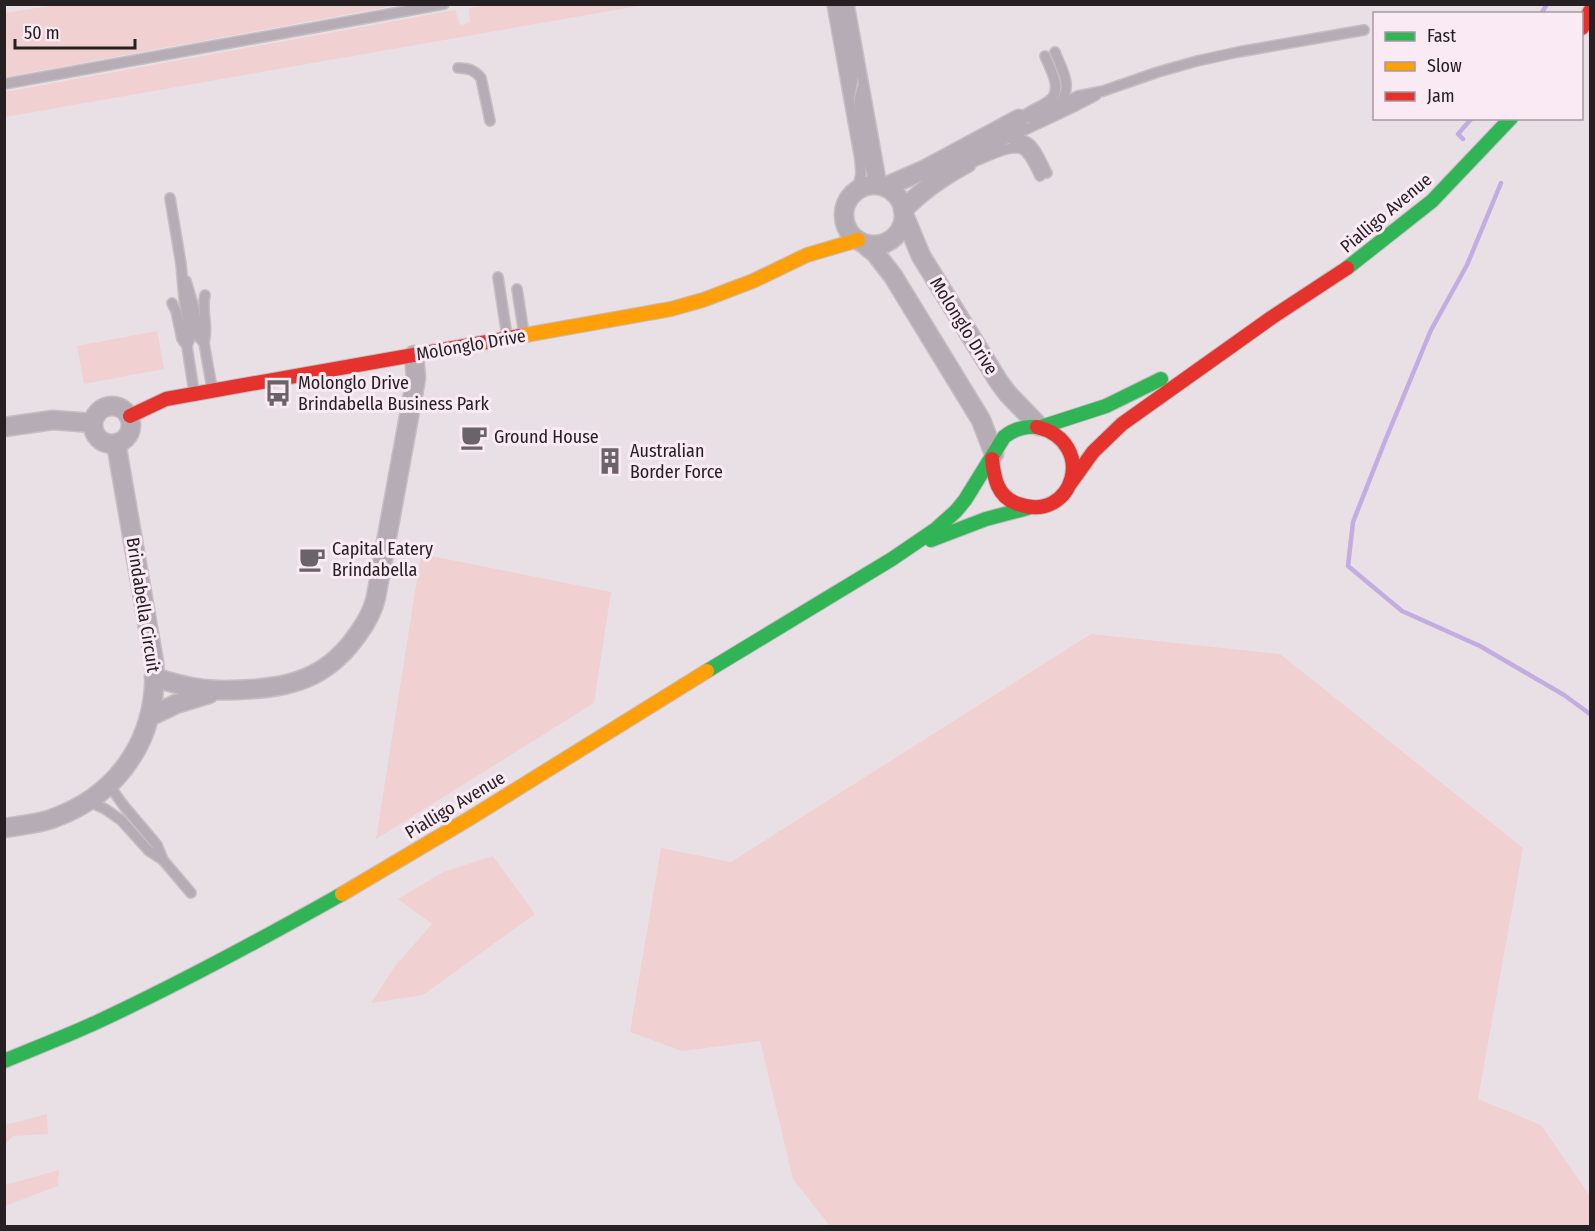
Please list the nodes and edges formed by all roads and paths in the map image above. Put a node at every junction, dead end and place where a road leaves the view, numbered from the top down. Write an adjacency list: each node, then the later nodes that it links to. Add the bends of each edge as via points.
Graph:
1 (444, 4): 9 (lane)
2 (832, 4): 11 (lane)
3 (841, 4): 11 (lane, via 853,77)
4 (849, 4): 18 (lane, via 863,84 859,100 869,163)
5 (1364, 30): 10 (lane, via 1210,58)
6 (1055, 52): 12 (lane, via 1067,87 1063,99)
7 (1045, 56): 13 (lane, via 1056,91 1049,101)
8 (458, 68): 15 (lane, via 470,69 481,78)
9 (4, 84)
10 (1103, 91): 12 (lane, via 1078,96); 16 (lane)
11 (850, 104): 19 (lane, via 861,169)
12 (1054, 107): 13 (lane)
13 (1019, 119): 18 (street, via 924,170)
14 (1509, 120): 30 (main road, Pialligo Avenue, via 1432,201 1355,263)
15 (490, 121)
16 (1004, 140): 17 (lane); 17 (lane, via 1028,141 1043,174 1020,149 1009,148)
17 (967, 163): 21 (street, via 934,183)
18 (880, 186): 19 (street); 21 (street, via 899,198)
19 (857, 190): 22 (street, via 846,204)
20 (170, 198): 25 (lane)
21 (904, 213): 23 (street, via 902,225 891,240 873,245); 40 (street, Molonglo Drive, via 921,256 999,382)
22 (844, 220): 23 (street); 24 (street, Molonglo Drive)
23 (861, 242): 24 (main road, Molonglo Drive); 43 (street, Molonglo Drive, via 893,276 981,420)
24 (807, 255): 31 (main road, Molonglo Drive, via 703,300)
25 (181, 264): 33 (lane, via 198,336); 34 (lane)
26 (498, 277): 32 (lane)
27 (517, 289): 31 (lane)
28 (205, 295): 33 (lane)
29 (172, 303): 34 (lane)
30 (1271, 318): 40 (main road, Pialligo Avenue, via 1120,399); 44 (main road, Pialligo Avenue, via 1106,437)
31 (525, 335): 32 (main road, Molonglo Drive)
32 (507, 338): 35 (main road, Molonglo Drive)
33 (204, 344): 36 (lane)
34 (187, 346): 37 (lane)
35 (414, 355): 36 (main road, Molonglo Drive); 48 (street, via 416,378 374,607 366,621 338,659 314,675 284,686)
36 (213, 391): 37 (main road, Molonglo Drive)
37 (195, 394): 38 (main road, Molonglo Drive, via 166,399)
38 (130, 416): 39 (street, via 119,406 105,406 94,416); 42 (street, via 130,432)
39 (93, 423): 41 (street, via 53,420); 42 (street, via 98,438)
40 (1040, 426): 43 (main road, via 1023,427 1008,434); 44 (main road, via 1061,437 1070,449 1074,471)
41 (4, 427)
42 (116, 443): 47 (street, Brindabella Circuit)
43 (993, 457): 45 (main road, via 993,476 1000,491 1012,503); 46 (main road, Pialligo Avenue, via 957,509)
44 (1070, 485): 45 (main road, via 1053,503)
45 (1028, 508): 46 (main road, Pialligo Avenue, via 986,519)
46 (908, 549): 55 (main road, Pialligo Avenue, via 358,885 163,990)
47 (154, 677): 48 (street); 49 (street, Brindabella Circuit)
48 (220, 692): 49 (street, via 188,699)
49 (149, 717): 50 (street, Brindabella Circuit, via 127,766)
50 (109, 785): 51 (street, Brindabella Circuit); 53 (lane, via 157,845)
51 (88, 801): 52 (street, Brindabella Circuit, via 53,819); 53 (lane, via 115,815 149,851)
52 (4, 828)
53 (163, 860): 54 (lane)
54 (191, 893)
55 (4, 1061)

